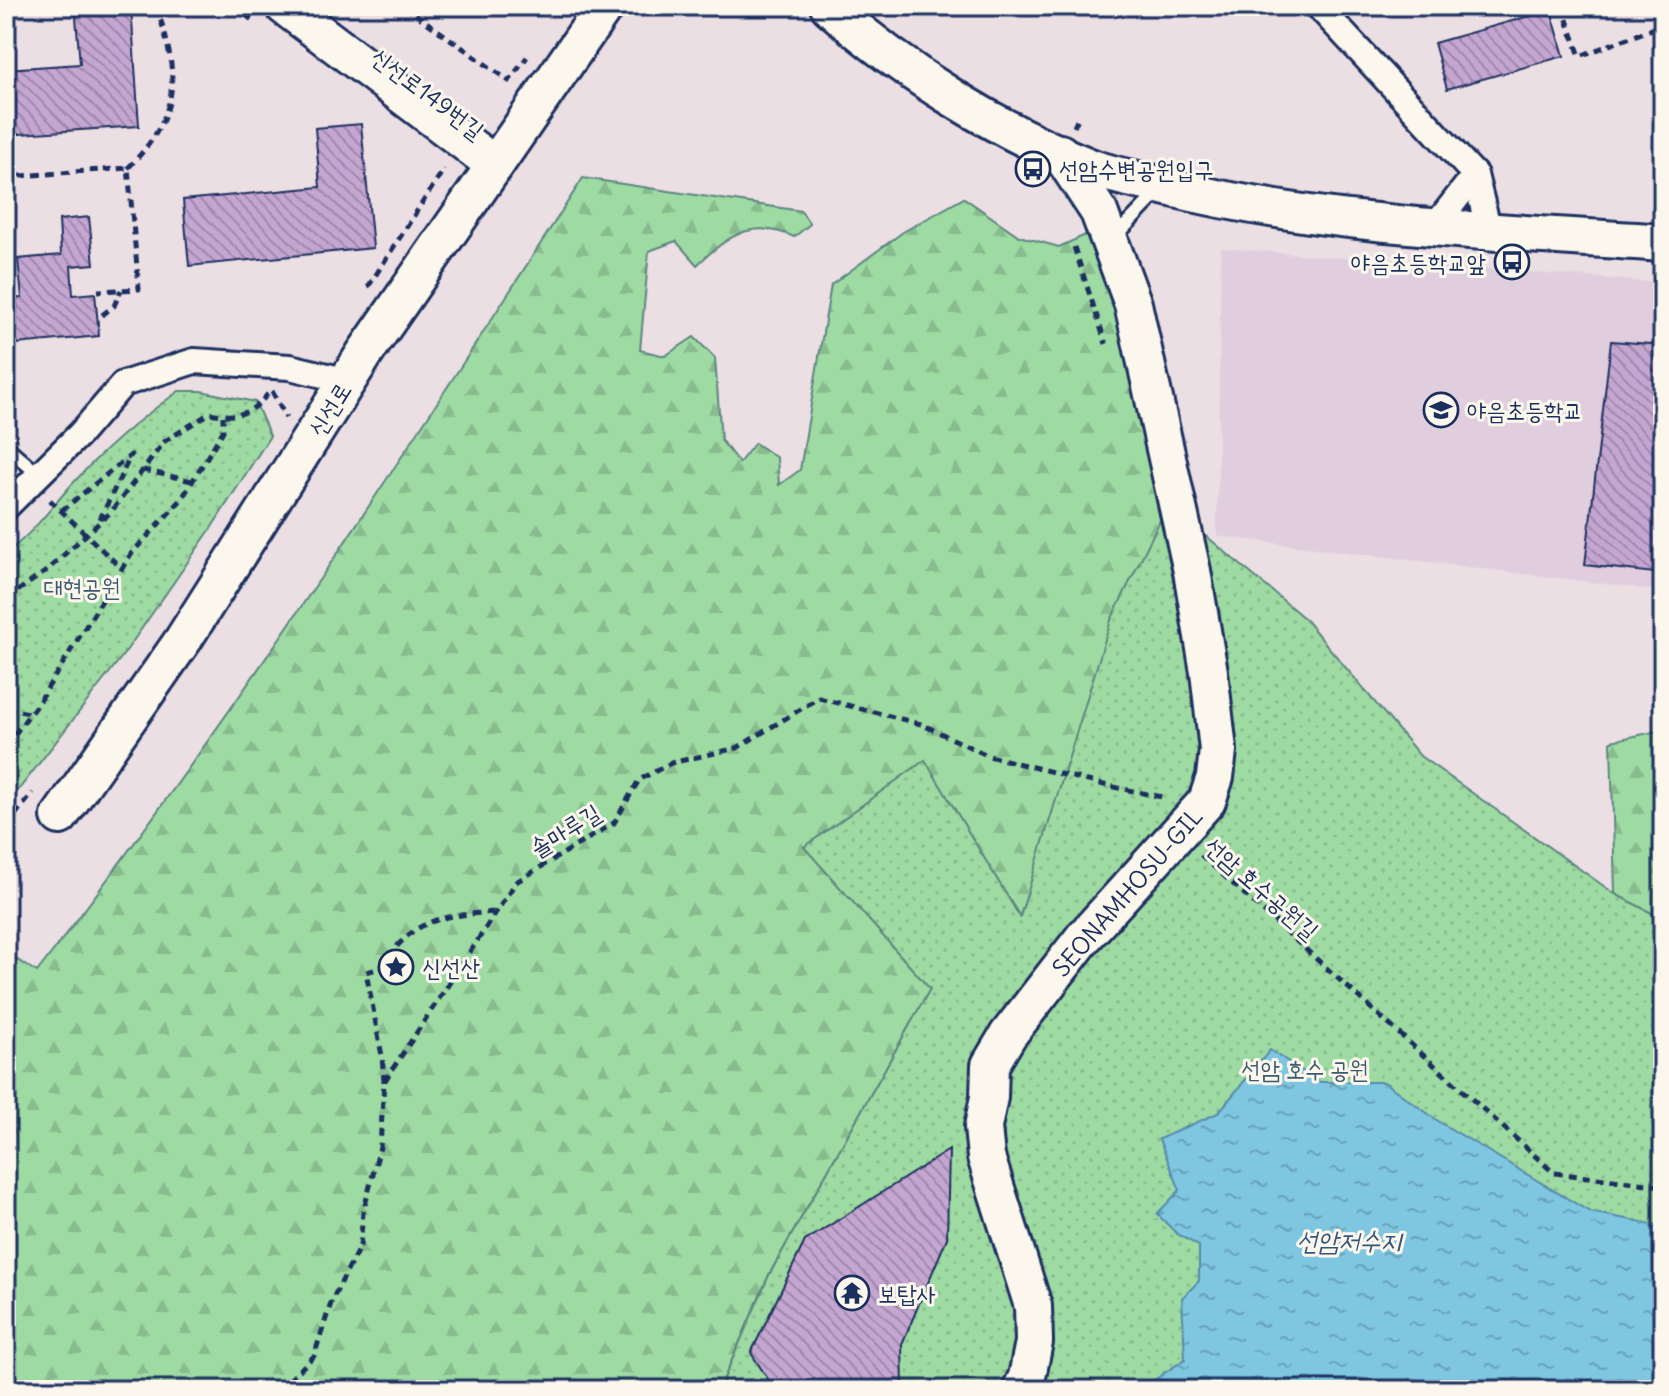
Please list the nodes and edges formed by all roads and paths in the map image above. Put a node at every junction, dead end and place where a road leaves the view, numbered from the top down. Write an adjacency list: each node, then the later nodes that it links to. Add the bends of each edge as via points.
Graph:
1 (153, 6): 15 (path, via 163,21 174,75 170,106 145,151)
2 (234, 6): 9 (path)
3 (314, 6): 13 (street, 신선로149번길)
4 (404, 6): 11 (path, via 509,81)
5 (605, 6): 13 (street, 신선로)
6 (829, 6): 12 (street, via 940,90)
7 (1318, 6): 16 (street)
8 (1562, 6): 10 (path, via 1580,56)
9 (272, 16): 13 (street)
10 (1663, 25)
11 (527, 56)
12 (1060, 153): 18 (street, via 1094,169); 21 (street, SEONAMHOSU-GIL, via 1099,212)
13 (500, 158): 28 (street, 신선로)
14 (433, 160): 25 (path, via 445,170)
15 (128, 168): 17 (path); 23 (path, via 139,289)
16 (1475, 175): 19 (street); 20 (street)
17 (6, 177)
18 (1164, 186): 19 (street, via 1340,219); 21 (lane)
19 (1435, 226): 20 (street)
20 (1489, 231): 22 (street)
21 (1110, 242): 44 (street, SEONAMHOSU-GIL, via 1133,304 1209,672 1218,750 1207,801)
22 (1663, 243)
23 (121, 290): 24 (path); 26 (path, via 114,306)
24 (98, 291)
25 (361, 297)
26 (102, 315)
27 (290, 367): 28 (street); 29 (path, via 257,408); 32 (street, via 194,361 123,384)
28 (348, 381): 45 (street, 신선로, via 183,640)
29 (223, 416): 31 (path, via 210,413 165,441); 33 (path, via 223,431)
30 (6, 446): 32 (lane)
31 (143, 470): 33 (path); 37 (path)
32 (38, 474): 35 (street)
33 (192, 481): 39 (path)
34 (53, 503): 36 (path)
35 (6, 507)
36 (61, 511): 37 (path, via 131,455); 38 (path)
37 (98, 524): 38 (path)
38 (85, 536): 39 (path); 40 (path)
39 (122, 569): 42 (path)
40 (6, 599)
41 (6, 709): 42 (path)
42 (30, 713): 43 (path)
43 (6, 746)
44 (1196, 813): 47 (path, 솔마루길, via 1184,801 989,756 921,724 819,698 737,748 671,763 639,780 614,823 516,882); 51 (street, SEONAMHOSU-GIL, via 1084,937 990,1065 983,1127 986,1157 1033,1306 1034,1342)
45 (60, 816)
46 (1198, 852): 49 (path, 선암 호수공원길, via 1554,1173)
47 (496, 911): 48 (path, 솔마루길); 48 (path, via 456,914 419,925 381,968 366,972)
48 (384, 1082): 50 (path, 솔마루길, via 380,1147 360,1246 332,1300 314,1356)
49 (1663, 1186)
50 (279, 1390)
51 (1021, 1390)

